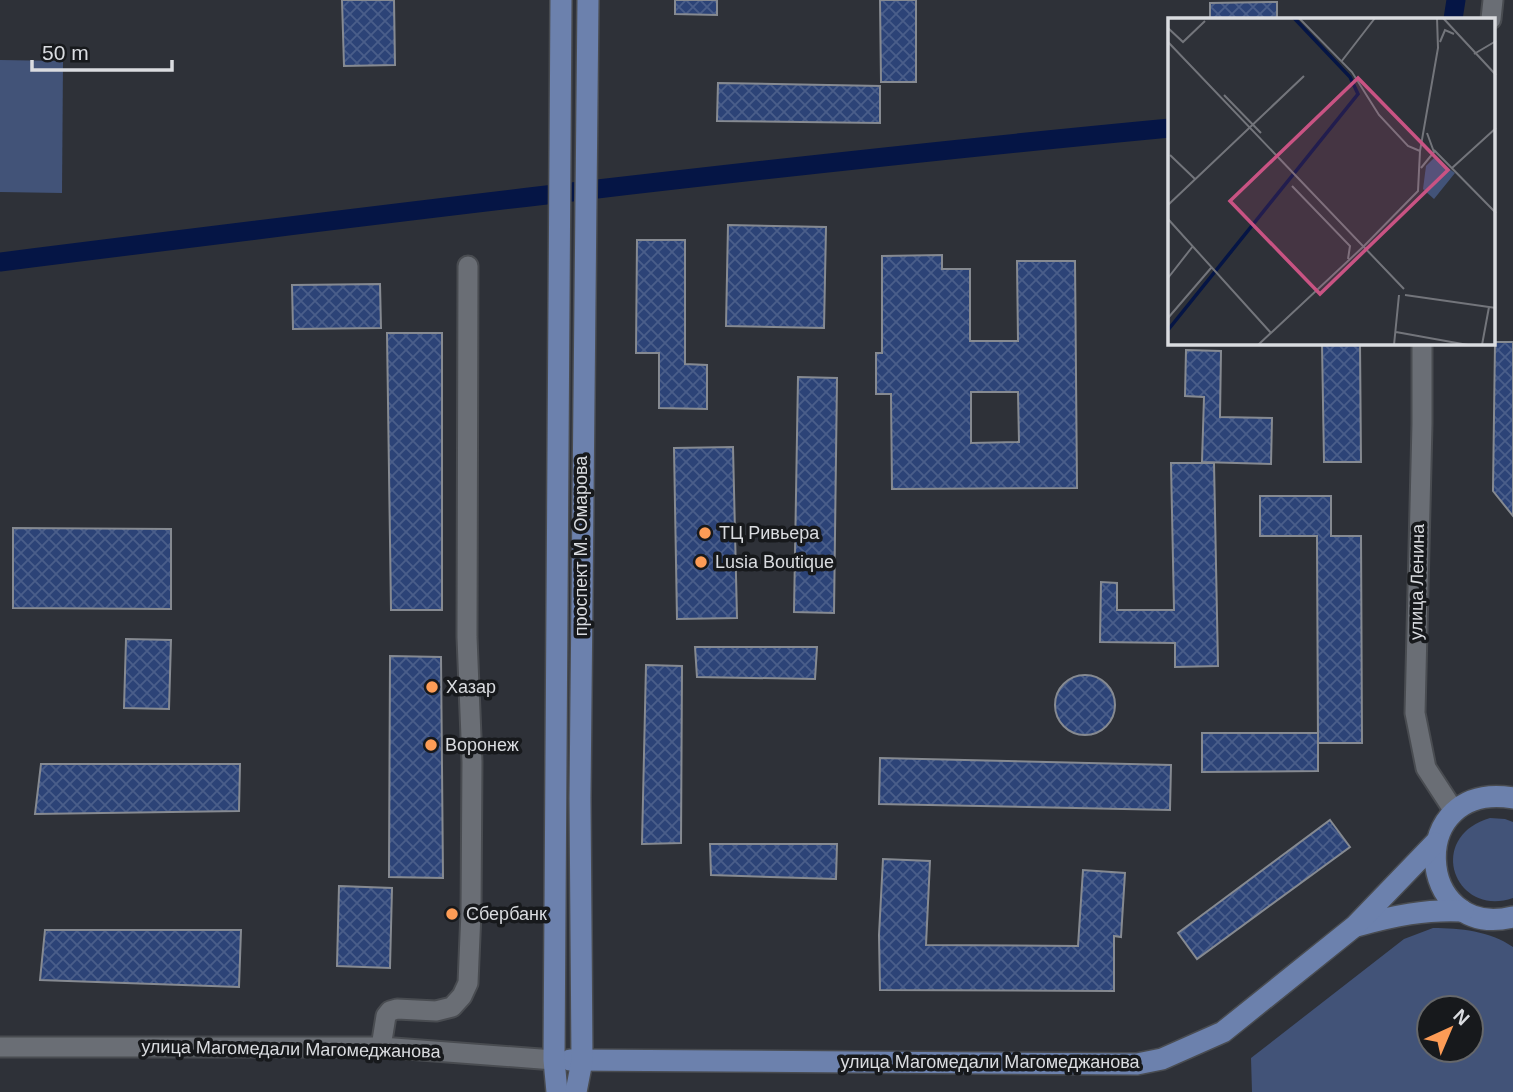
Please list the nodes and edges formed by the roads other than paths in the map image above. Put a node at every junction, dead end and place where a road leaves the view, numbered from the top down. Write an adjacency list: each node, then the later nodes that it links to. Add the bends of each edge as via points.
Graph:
1 (561, 0): 15 (main road, проспект М. Омарова)
2 (587, 0): 16 (main road, проспект М. Омарова)
3 (1493, 0): 4 (street)
4 (1491, 18)
5 (468, 265): 14 (street, via 467,637 472,775 468,983 452,1007 390,1012)
6 (1422, 345): 8 (street, улица Ленина, via 1415,713 1426,768)
7 (1509, 795): 8 (main road, via 1474,799)
8 (1454, 811): 9 (main road, улица Магомедали Магомеджанова)
9 (1435, 843): 10 (main road, via 1438,882); 12 (main road, улица Магомедали Магомеджанова)
10 (1464, 911): 11 (main road, улица Магомедали Магомеджанова); 12 (main road, улица Магомедали Магомеджанова, via 1402,913)
11 (1509, 922)
12 (1355, 926): 16 (main road, улица Магомедали Магомеджанова, via 1223,1032 1162,1059 1137,1064)
13 (0, 1047): 14 (street, улица Магомедали Магомеджановa)
14 (381, 1047): 15 (street, улица Магомедали Магомеджановa)
15 (554, 1060): 16 (main road, улица Магомедали Магомеджановa); 17 (main road, проспект М. Омарова)
16 (582, 1061): 18 (main road, проспект М. Омарова)
17 (557, 1092)
18 (576, 1092)

